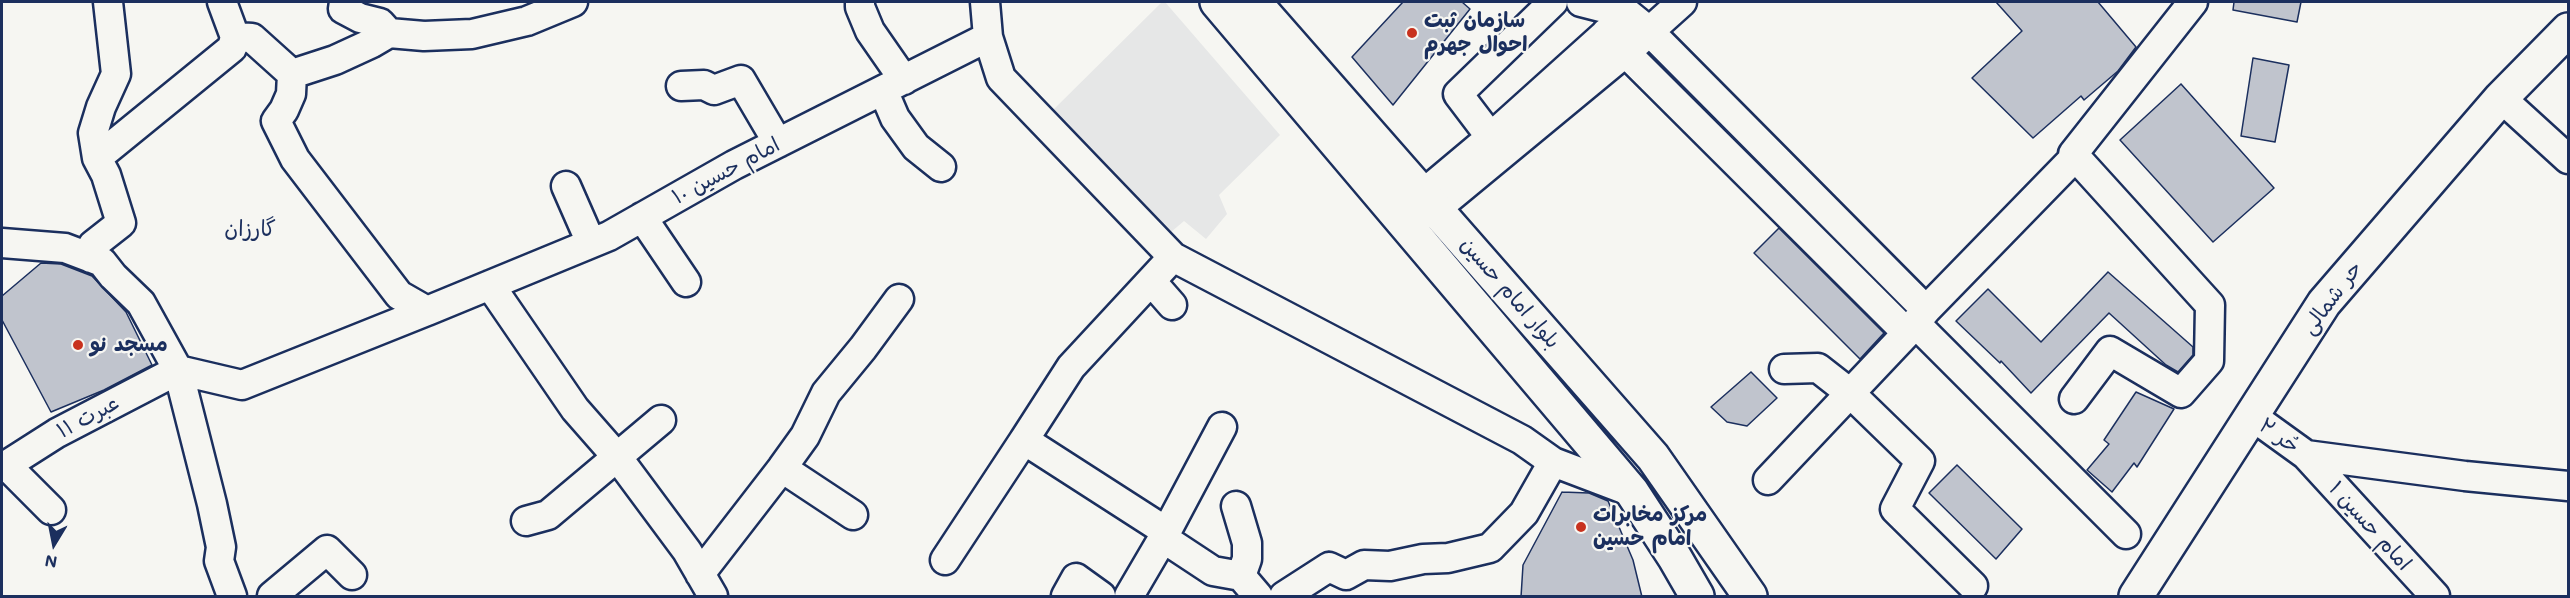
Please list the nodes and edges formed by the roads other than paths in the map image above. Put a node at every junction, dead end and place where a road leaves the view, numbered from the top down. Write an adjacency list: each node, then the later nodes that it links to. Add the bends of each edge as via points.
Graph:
1 (108, 2): 26 (street, via 117,74 93,133)
2 (222, 2): 16 (street)
3 (344, 2): 15 (street, via 343,9 380,23)
4 (573, 2): 15 (street, via 527,21 472,34)
5 (861, 2): 20 (street)
6 (985, 2): 17 (street)
7 (1216, 2): 58 (main road, بلوار امام حسین)
8 (1553, 2): 24 (street, via 1458,94)
9 (1581, 2): 13 (street)
10 (1682, 2): 13 (street)
11 (2193, 2): 25 (street, via 2073,154)
12 (1259, 5): 30 (main road, بلوار امام حسین)
13 (1640, 16): 18 (street); 42 (street)
14 (2568, 30): 22 (main road, حر شمالی)
15 (389, 33): 19 (street, via 335,60)
16 (235, 37): 19 (street, via 252,38); 26 (street, via 232,48)
17 (988, 37): 20 (street, امام حسین ۱۰); 34 (street, via 1002,78)
18 (1616, 43): 24 (street); 42 (street)
19 (292, 74): 41 (street, via 291,94 276,121 295,159 399,295)
20 (894, 85): 23 (street, امام حسین ۱۰); 28 (street, via 895,118 916,147)
21 (681, 86): 23 (street, via 704,85 714,90 741,80)
22 (2501, 98): 27 (street); 47 (main road, حر شمالی, via 2324,303)
23 (778, 143): 31 (street, امام حسین ۱۰)
24 (1497, 145): 30 (street)
25 (2075, 157): 42 (street); 46 (street, via 2210,305 2208,361 2181,393 2110,351)
26 (97, 158): 35 (street, via 121,223 93,245)
27 (2568, 159)
28 (941, 167)
29 (566, 186): 32 (street)
30 (1429, 201): 79 (main road, بلوار امام حسین, via 1653,457)
31 (642, 217): 32 (street, امام حسین ۱۰); 37 (street)
32 (591, 243): 38 (street, امام حسین ۱۰)
33 (3, 247): 35 (street, via 65,248)
34 (1173, 257): 36 (street); 53 (street, via 1522,440)
35 (91, 258): 44 (street, via 102,262 141,303)
36 (1151, 281): 40 (street); 50 (street, via 1071,367)
37 (686, 282)
38 (490, 285): 41 (street, امام حسین ۱۰); 52 (street, via 575,409)
39 (899, 299): 55 (street, via 826,393 805,436)
40 (1172, 305)
41 (427, 311): 44 (street, امام حسین ۱۰, via 242,385)
42 (1916, 322): 45 (street); 63 (street)
43 (1784, 369): 45 (street, via 1818,368)
44 (178, 370): 54 (street, عبرت ۱۱, via 57,433); 71 (street, via 212,504 221,547 219,561)
45 (1850, 393): 56 (street); 69 (street, via 1920,461 1895,509)
46 (2074, 399)
47 (2252, 416): 51 (street, حُر ۲); 80 (main road, حر شمالی)
48 (661, 420): 52 (street)
49 (1222, 428): 64 (street)
50 (1024, 440): 64 (street); 65 (street)
51 (2306, 456): 57 (street); 81 (street, امام حسین ۱)
52 (618, 458): 62 (street, via 548,515); 67 (street, via 687,551)
53 (1553, 462): 58 (street); 78 (street, via 1524,513 1490,548 1390,566 1364,565 1346,575 1329,567)
54 (4, 466): 60 (street)
55 (782, 468): 61 (street); 67 (street)
56 (1768, 480)
57 (2568, 486)
58 (1632, 492): 70 (main road, بلوار امام حسین)
59 (1236, 506): 68 (street, via 1247,543)
60 (51, 510)
61 (853, 515)
62 (526, 521)
63 (2126, 534)
64 (1165, 535): 68 (street, via 1213,571); 77 (street)
65 (945, 560)
66 (352, 574): 74 (street, via 327,550)
67 (707, 585)
68 (1249, 586)
69 (1973, 586)
70 (1686, 590)
71 (232, 597)
72 (245, 597): 73 (street, via 255,588)
73 (264, 597)
74 (272, 597)
75 (1065, 597): 76 (street, via 1076,578)
76 (1101, 597)
77 (1129, 597)
78 (1284, 597)
79 (1750, 597)
80 (2136, 597)
81 (2434, 597)

